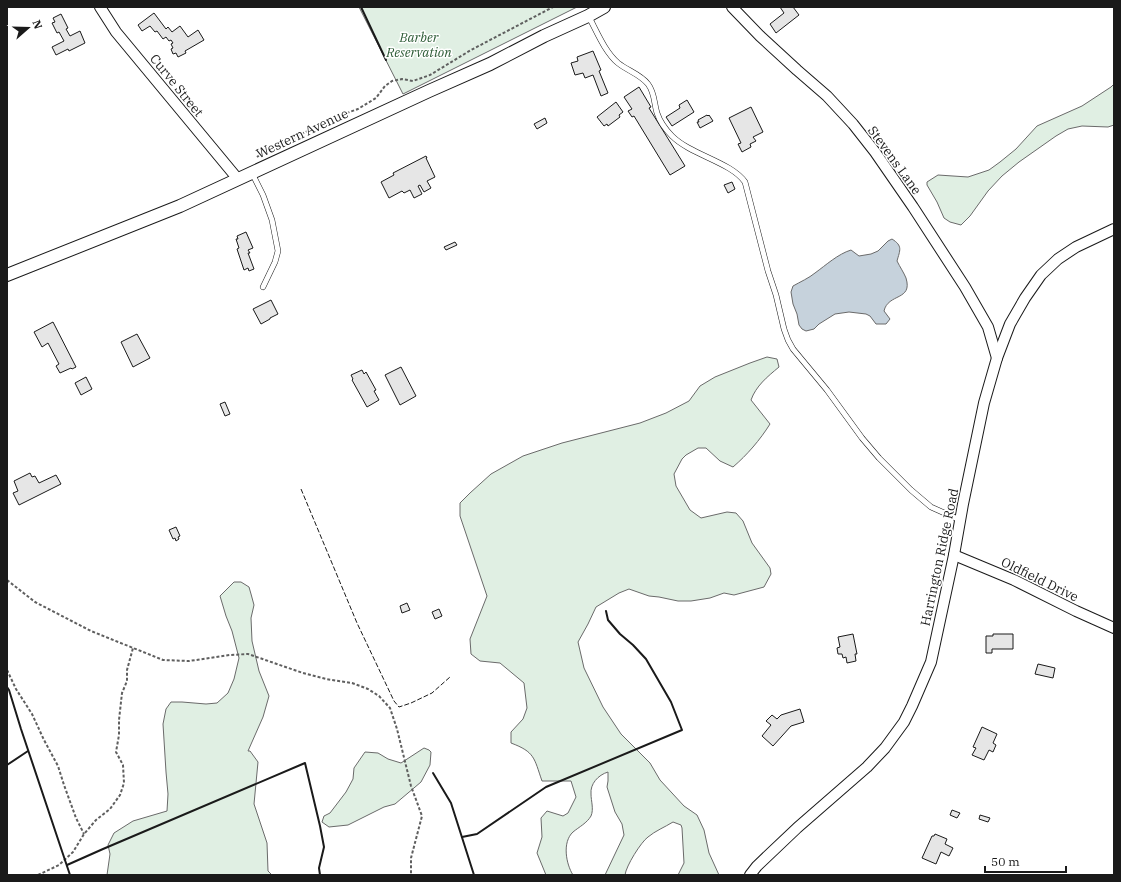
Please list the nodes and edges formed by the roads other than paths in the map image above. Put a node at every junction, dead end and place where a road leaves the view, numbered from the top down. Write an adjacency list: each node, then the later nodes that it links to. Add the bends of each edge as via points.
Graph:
1 (100, 7): 6 (street, Curve Street, via 116,32)
2 (604, 7): 4 (street, Western Avenue)
3 (732, 7): 10 (street, Stevens Lane, via 765,41 827,96 875,152 965,287 988,327)
4 (588, 16): 5 (street, Western Avenue, via 490,64); 11 (lane, via 618,63 642,78 649,86 654,96 657,114 673,137 734,172 745,182 784,329 793,349 862,438 905,485 931,507)
5 (252, 166): 6 (street, Western Avenue); 9 (lane, via 270,214 278,251)
6 (237, 178): 8 (street, Western Avenue, via 180,206)
7 (1114, 229): 10 (street, Harrington Ridge Road, via 1076,247 1041,275 1010,324)
8 (7, 275)
9 (264, 288)
10 (997, 358): 11 (street, Harrington Ridge Road, via 984,403)
11 (960, 520): 12 (street, Harrington Ridge Road)
12 (954, 555): 13 (street, Oldfield Drive, via 1014,580); 14 (street, Harrington Ridge Road, via 931,662 904,722 867,767 797,828)
13 (1114, 628)
14 (750, 875)

